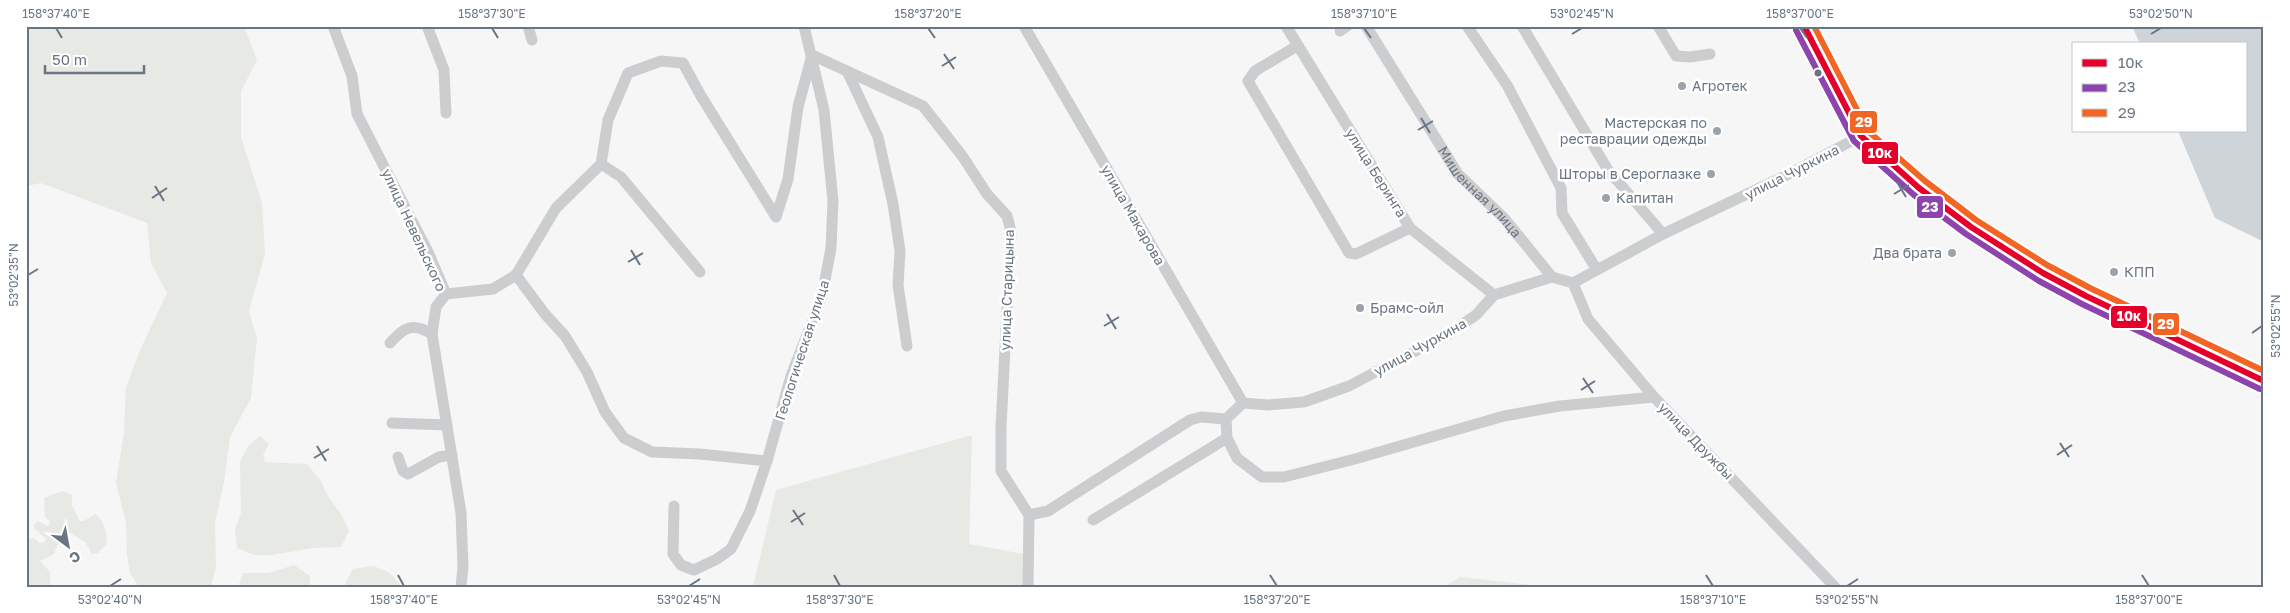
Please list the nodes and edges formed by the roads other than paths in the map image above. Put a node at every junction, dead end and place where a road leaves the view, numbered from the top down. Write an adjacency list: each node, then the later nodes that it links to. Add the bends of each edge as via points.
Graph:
1 (333, 26): 27 (street, улица Невельского, via 352,76 357,114)
2 (427, 26): 17 (street, via 444,70)
3 (528, 26): 12 (street)
4 (804, 26): 15 (street, Геологическая улица)
5 (1024, 26): 34 (street, улица Макарова)
6 (1286, 26): 13 (street, улица Беринга)
7 (1366, 26): 25 (street, Мишенная улица, via 1458,174 1504,218)
8 (1467, 26): 22 (street, via 1507,84 1561,188 1562,213)
9 (1522, 26): 21 (street, via 1608,170)
10 (1658, 26): 14 (street, via 1676,56)
11 (1804, 26): 18 (main road)
12 (532, 40)
13 (1297, 46): 20 (street, улица Беринга); 20 (street, via 1255,71 1248,81 1349,253 1356,254)
14 (1710, 54)
15 (812, 55): 16 (street, улица Старицына); 19 (street, via 798,107 788,179 776,217 683,63 661,60 628,73 608,120); 41 (street, Геологическая улица, via 824,110 832,192 831,248 822,296 791,376)
16 (847, 71): 31 (street, via 878,137 891,194 900,251 898,285); 43 (street, улица Старицына, via 923,106 987,194 1007,216 1011,231 1001,471)
17 (446, 113)
18 (1861, 136): 21 (street, улица Чуркина); 32 (main road, via 1919,188 2027,264 2086,296)
19 (601, 164): 23 (street, via 621,177); 24 (street, via 556,208)
20 (1410, 228): 28 (street, улица Беринга)
21 (1663, 234): 22 (street, улица Чуркина)
22 (1598, 270): 26 (street, улица Чуркина)
23 (700, 272)
24 (516, 275): 27 (street, via 493,289); 41 (street, via 565,336 588,372 605,412 624,438 652,452)
25 (1552, 277): 26 (street); 28 (street)
26 (1573, 283): 33 (street, улица Дружбы, via 1588,320)
27 (446, 294): 29 (street, улица Невельского, via 436,307)
28 (1494, 295): 34 (street, улица Чуркина, via 1476,315 1448,334 1349,386 1304,402 1268,406)
29 (432, 334): 30 (street, via 421,327 406,328); 37 (street, улица Невельского)
30 (390, 343)
31 (907, 346)
32 (2264, 381)
33 (1654, 397): 38 (street, via 1560,406 1504,416 1284,477 1262,477 1237,458); 47 (street, улица Дружбы)
34 (1243, 403): 35 (street)
35 (1226, 419): 38 (street); 43 (street, via 1201,417 1190,420 1048,511)
36 (392, 423): 37 (street)
37 (447, 425): 39 (street, улица Невельского)
38 (1227, 438): 44 (street)
39 (452, 455): 40 (street, via 439,457 408,474 403,472); 45 (street, улица Невельского, via 461,513 464,567)
40 (398, 457)
41 (767, 460): 42 (street, Геологическая улица, via 750,511 731,549 694,570 681,564 673,554)
42 (674, 506)
43 (1030, 515): 46 (street)
44 (1093, 520)
45 (461, 587)
46 (1028, 587)
47 (1835, 587)

